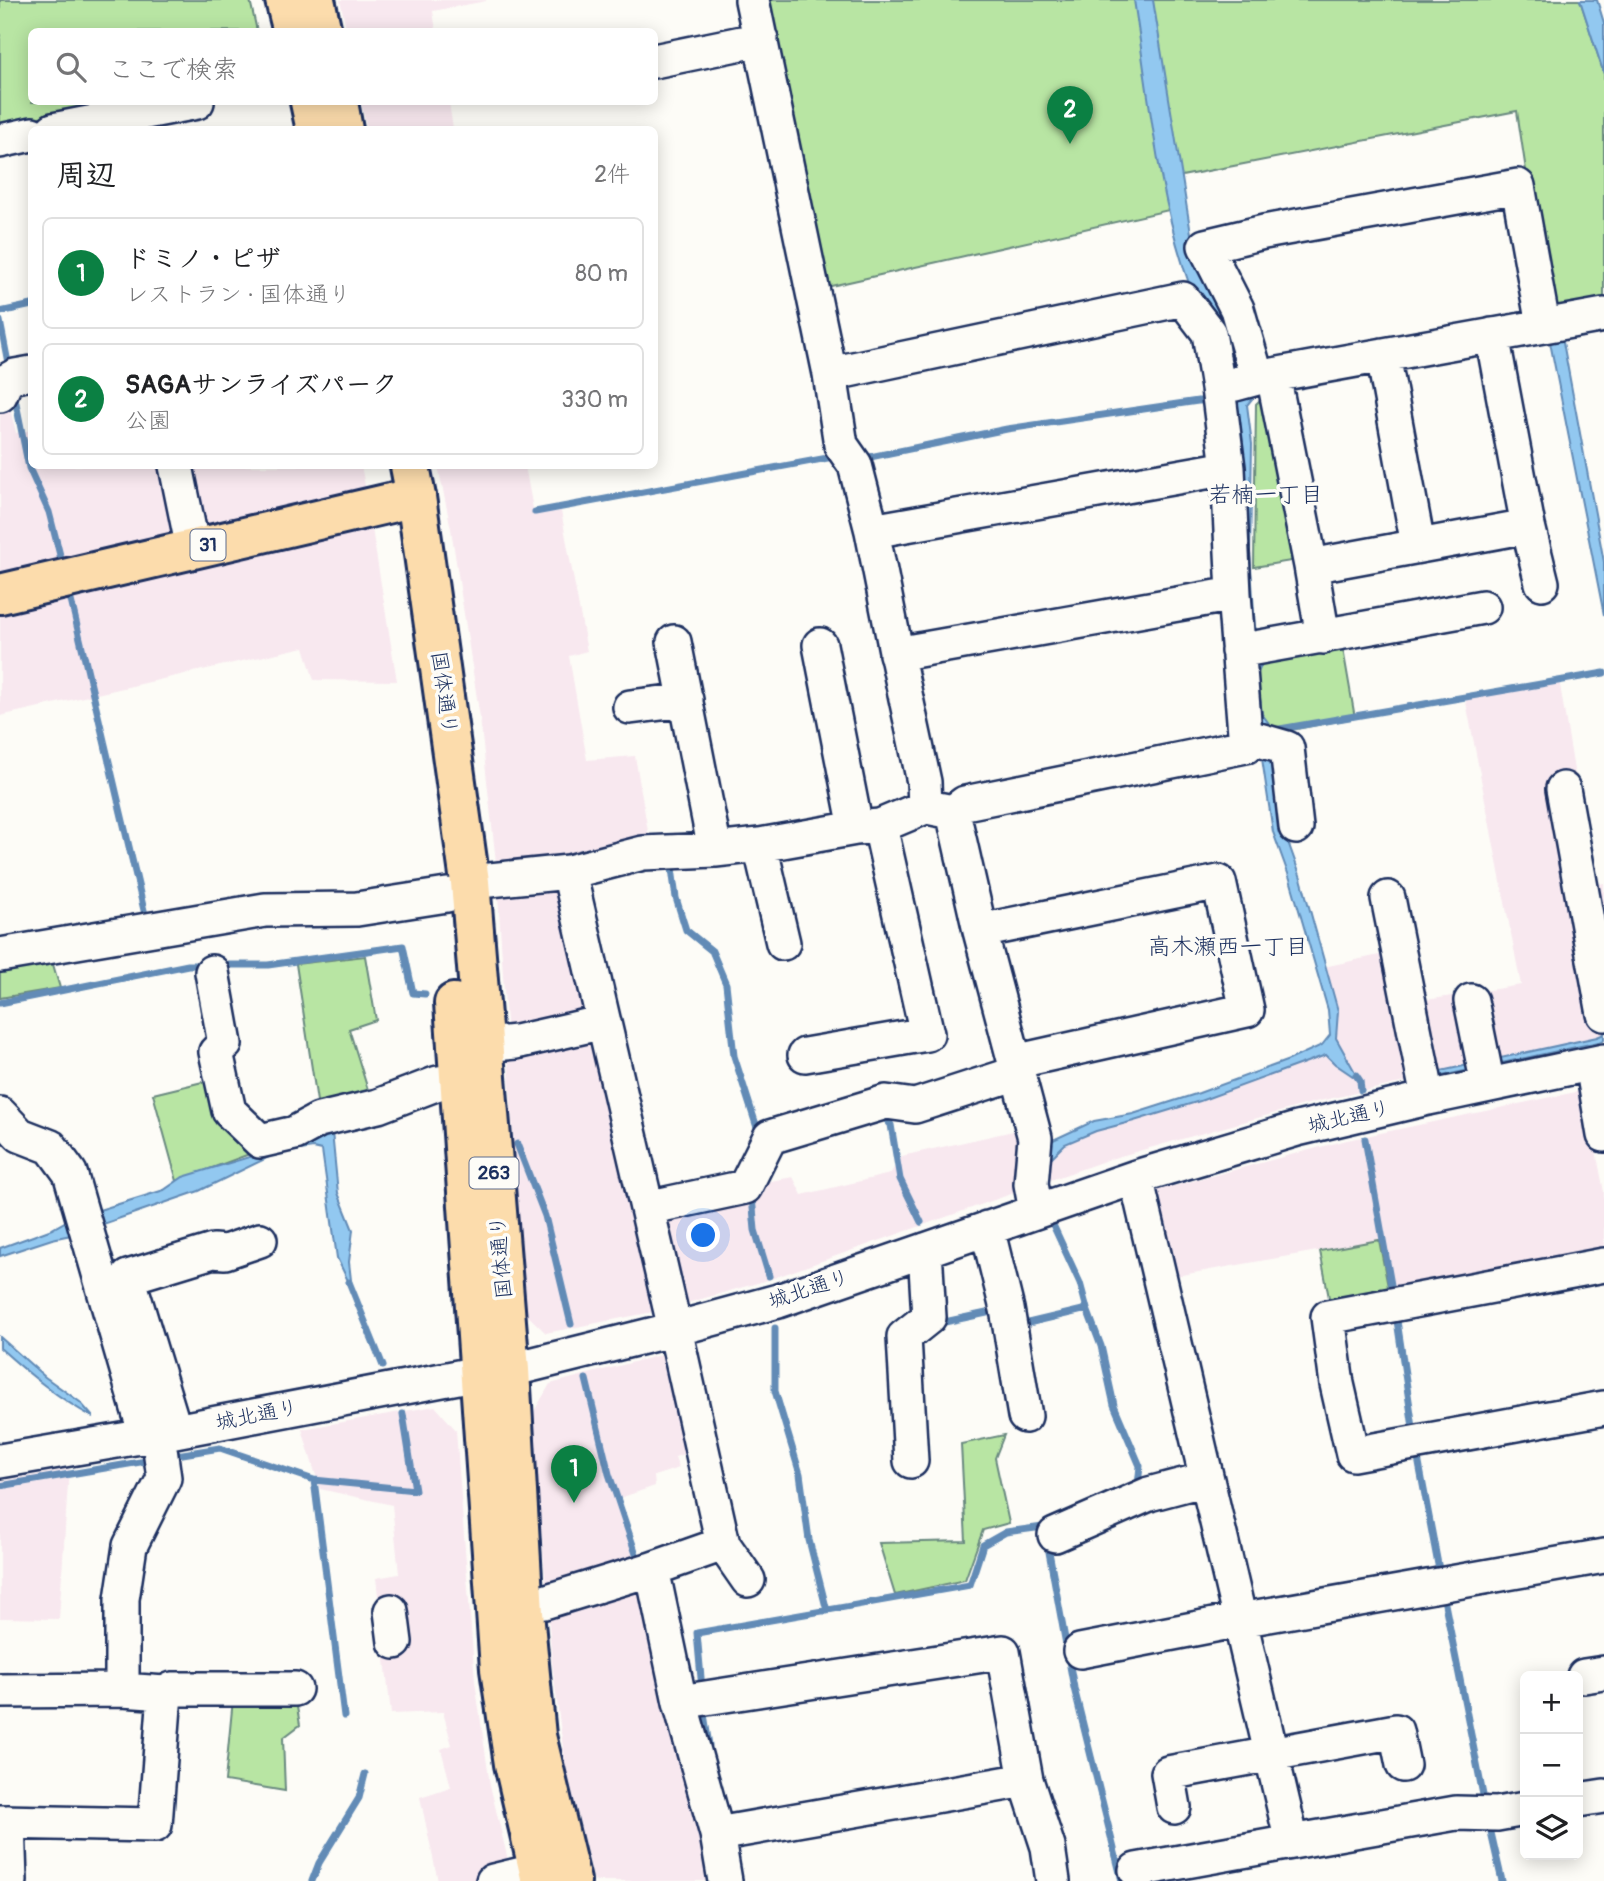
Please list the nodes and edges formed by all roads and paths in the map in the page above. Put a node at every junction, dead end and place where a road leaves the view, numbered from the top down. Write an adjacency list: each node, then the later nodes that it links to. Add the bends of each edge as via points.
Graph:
1 (285, 0): 4 (main road)
2 (315, 0): 5 (main road)
3 (752, 0): 6 (street)
4 (292, 28)
5 (321, 28)
6 (751, 41): 7 (street); 20 (street)
7 (658, 60)
8 (182, 105): 11 (street)
9 (311, 105): 12 (main road)
10 (339, 105): 13 (main road)
11 (74, 126)
12 (315, 126)
13 (342, 126)
14 (28, 135): 15 (street)
15 (0, 141)
16 (1604, 315): 17 (street)
17 (1554, 324): 18 (street); 21 (street, via 1518,186 1205,246)
18 (1494, 345): 19 (street); 27 (street)
19 (1385, 365): 21 (street); 29 (street)
20 (830, 374): 22 (street, via 1183,299 1209,333); 28 (street, via 841,445 855,465)
21 (1269, 383): 22 (street); 31 (street)
22 (1218, 388): 23 (street)
23 (1228, 468): 28 (street); 34 (street)
24 (177, 469): 30 (street)
25 (387, 469): 26 (main road, 国体通り / 263)
26 (406, 488): 30 (main road, 31); 51 (main road, 国体通り / 263)
27 (1528, 526): 29 (street); 32 (street)
28 (872, 531): 40 (street)
29 (1418, 545): 31 (street)
30 (193, 549): 33 (main road, 31)
31 (1311, 566): 36 (street)
32 (1542, 583)
33 (0, 594)
34 (1234, 594): 39 (street); 40 (street)
35 (1483, 607): 36 (street)
36 (1323, 636): 39 (street)
37 (674, 642): 41 (street)
38 (820, 645): 46 (street)
39 (1238, 651): 43 (street)
40 (896, 654): 45 (street, via 924,782)
41 (686, 700): 42 (street); 48 (street)
42 (630, 708)
43 (1259, 740): 45 (street); 47 (street, via 1287,748)
44 (1563, 789): 58 (street)
45 (939, 810): 46 (street); 53 (street)
46 (862, 821): 49 (street); 61 (street, via 927,1034)
47 (1296, 828)
48 (713, 839): 49 (street); 50 (street)
49 (760, 845): 54 (street)
50 (569, 872): 51 (street); 59 (street)
51 (459, 888): 55 (street, via 357,909 265,910); 60 (main road, 国体通り / 263); 65 (main road, 国体通り / 263)
52 (1388, 898): 66 (street)
53 (981, 931): 63 (street); 63 (street, via 1219,882 1247,1010)
54 (783, 943)
55 (0, 955)
56 (212, 972): 65 (street, via 225,1044 216,1052 229,1111 260,1141)
57 (1471, 1001): 64 (street)
58 (1604, 1014)
59 (604, 1022): 60 (street); 70 (street)
60 (484, 1045): 77 (main road, 国体通り / 263)
61 (805, 1055)
62 (1598, 1062): 64 (street, 城北通り); 68 (street)
63 (1016, 1067): 70 (street, via 915,1106 886,1102 770,1137 746,1187); 71 (street, via 1035,1138 1031,1184)
64 (1485, 1071): 66 (street, 城北通り)
65 (459, 1080): 77 (main road, 国体通り / 263)
66 (1427, 1098): 69 (street, 城北通り, via 1297,1129)
67 (0, 1114): 80 (street, via 20,1135 51,1147 70,1173)
68 (1604, 1135)
69 (1136, 1177): 71 (street, 城北通り); 83 (street)
70 (647, 1208): 76 (street)
71 (1036, 1211): 72 (street, 城北通り)
72 (987, 1228): 74 (street, 城北通り); 79 (street)
73 (260, 1240): 80 (street, via 128,1277)
74 (925, 1250): 76 (street, 城北通り, via 778,1301); 82 (street, via 925,1321 904,1337)
75 (1604, 1265): 78 (street, via 1328,1317 1353,1454)
76 (676, 1329): 77 (street, 城北通り); 85 (street)
77 (495, 1371): 80 (street, 城北通り); 89 (main road, 国体通り / 263); 108 (main road, 国体通り / 263, via 500,1670 514,1764)
78 (1604, 1409)
79 (1025, 1416)
80 (160, 1443): 81 (street, 城北通り); 93 (street, via 164,1478 130,1546 122,1599)
81 (0, 1461)
82 (911, 1461)
83 (1206, 1479): 84 (street, via 1149,1494); 90 (street)
84 (1055, 1535)
85 (723, 1544): 87 (street); 88 (street)
86 (1604, 1556): 90 (street)
87 (642, 1572): 89 (street); 96 (street)
88 (748, 1580)
89 (524, 1604): 108 (main road, 国体通り / 263)
90 (1240, 1620): 91 (street); 97 (street)
91 (1080, 1651)
92 (295, 1689): 95 (street, via 172,1689)
93 (122, 1690): 94 (street); 95 (street)
94 (0, 1691)
95 (165, 1693): 104 (street, via 155,1825)
96 (696, 1700): 99 (street, via 1003,1652); 105 (street)
97 (1271, 1753): 98 (street, via 1396,1731); 102 (street, via 1168,1773); 106 (street)
98 (1403, 1765)
99 (1026, 1780): 105 (street); 112 (street, via 1048,1847)
100 (1604, 1796): 101 (street)
101 (1583, 1799)
102 (1174, 1807)
103 (1501, 1813): 106 (street, via 1456,1813)
104 (4, 1822): 109 (street)
105 (726, 1833): 111 (street)
106 (1292, 1842): 107 (street)
107 (1136, 1870)
108 (550, 1877): 110 (street)
109 (10, 1881)
110 (494, 1881)
111 (725, 1881)
112 (1053, 1881)

